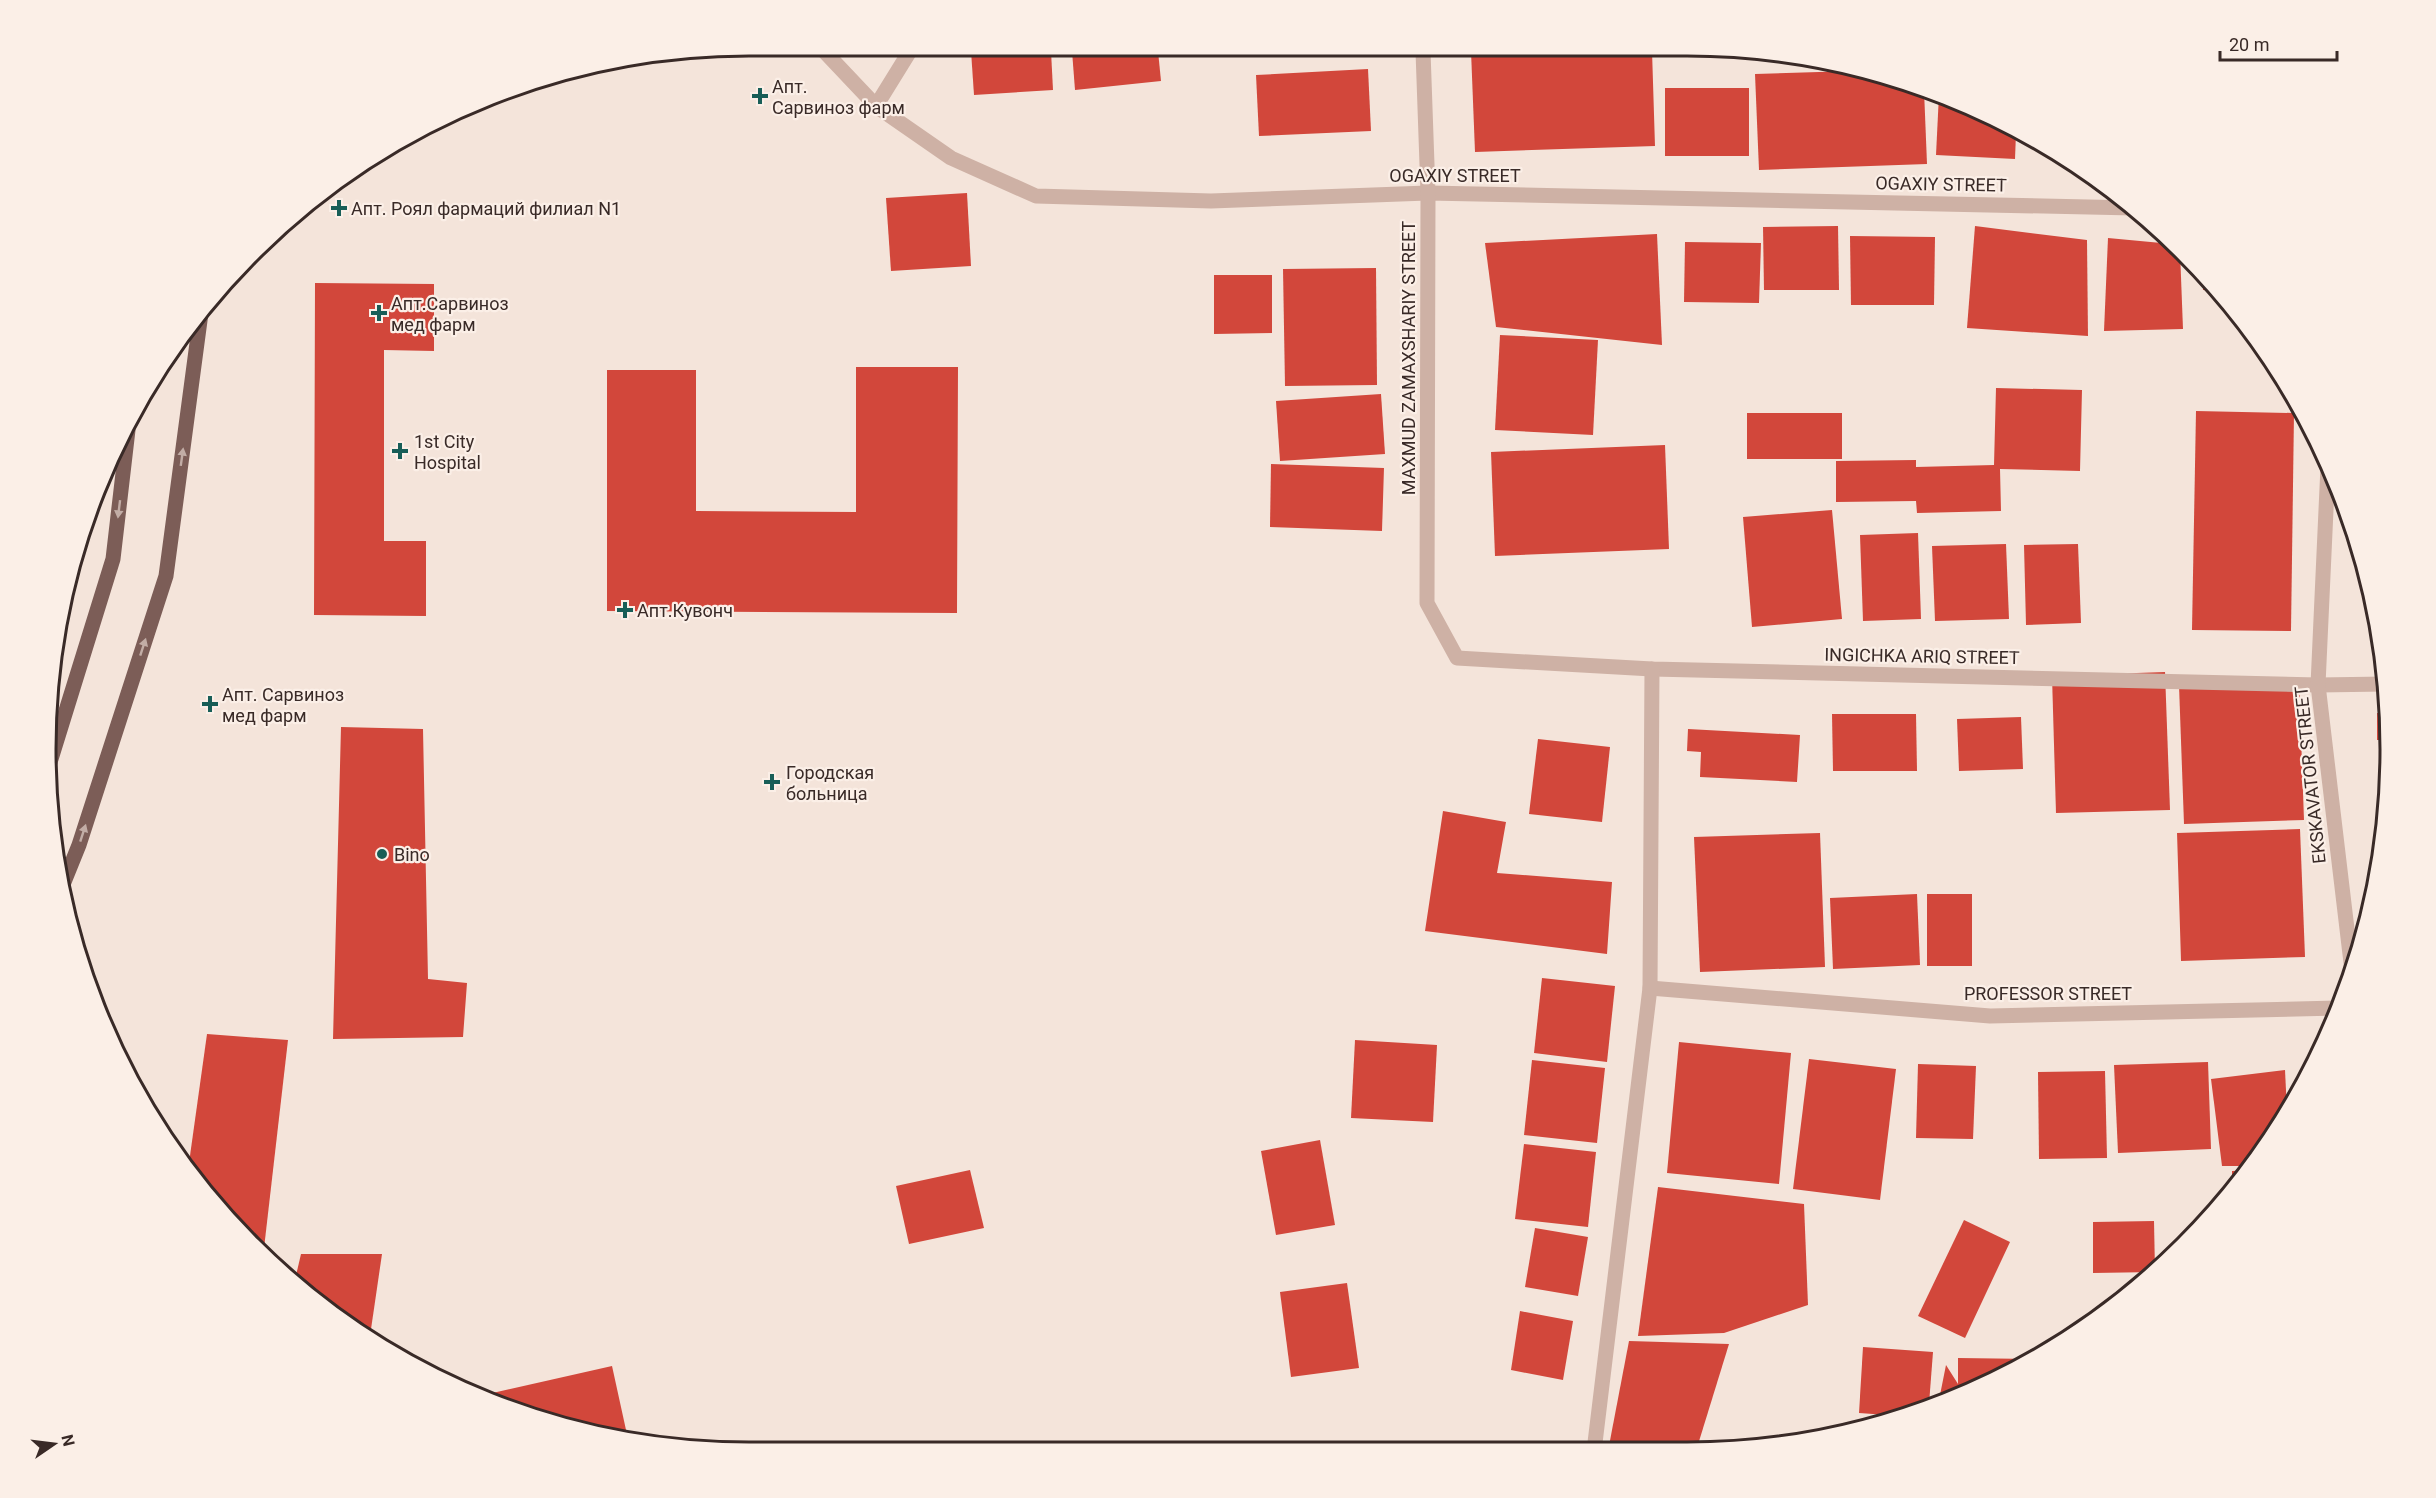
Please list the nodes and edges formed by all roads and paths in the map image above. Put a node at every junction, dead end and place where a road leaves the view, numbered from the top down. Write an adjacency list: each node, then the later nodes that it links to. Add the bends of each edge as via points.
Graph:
1 (829, 56): 4 (street, OGAXIY STREET)
2 (907, 56): 4 (street)
3 (1423, 56): 5 (street, MAXMUD ZAMAXSHARIY STREET)
4 (876, 106): 5 (street, OGAXIY STREET, via 951,158 1036,196 1210,201)
5 (1428, 193): 6 (street, OGAXIY STREET); 10 (street, MAXMUD ZAMAXSHARIY STREET, via 1427,603)
6 (2119, 208)
7 (199, 327): 15 (main road, one-way to 7, via 166,576)
8 (126, 443): 14 (main road, one-way to 14, via 113,559)
9 (2327, 482): 13 (street, EKSKAVATOR STREET)
10 (1457, 658): 11 (street, INGICHKA ARIQ STREET)
11 (1652, 669): 13 (street, INGICHKA ARIQ STREET); 17 (street)
12 (2377, 684): 13 (street, INGICHKA ARIQ STREET)
13 (2318, 685): 16 (street, EKSKAVATOR STREET)
14 (56, 740)
15 (67, 874)
16 (2350, 952)
17 (1650, 988): 18 (street, PROFESSOR STREET, via 1990,1016); 19 (street)
18 (2330, 1008)
19 (1595, 1442)

